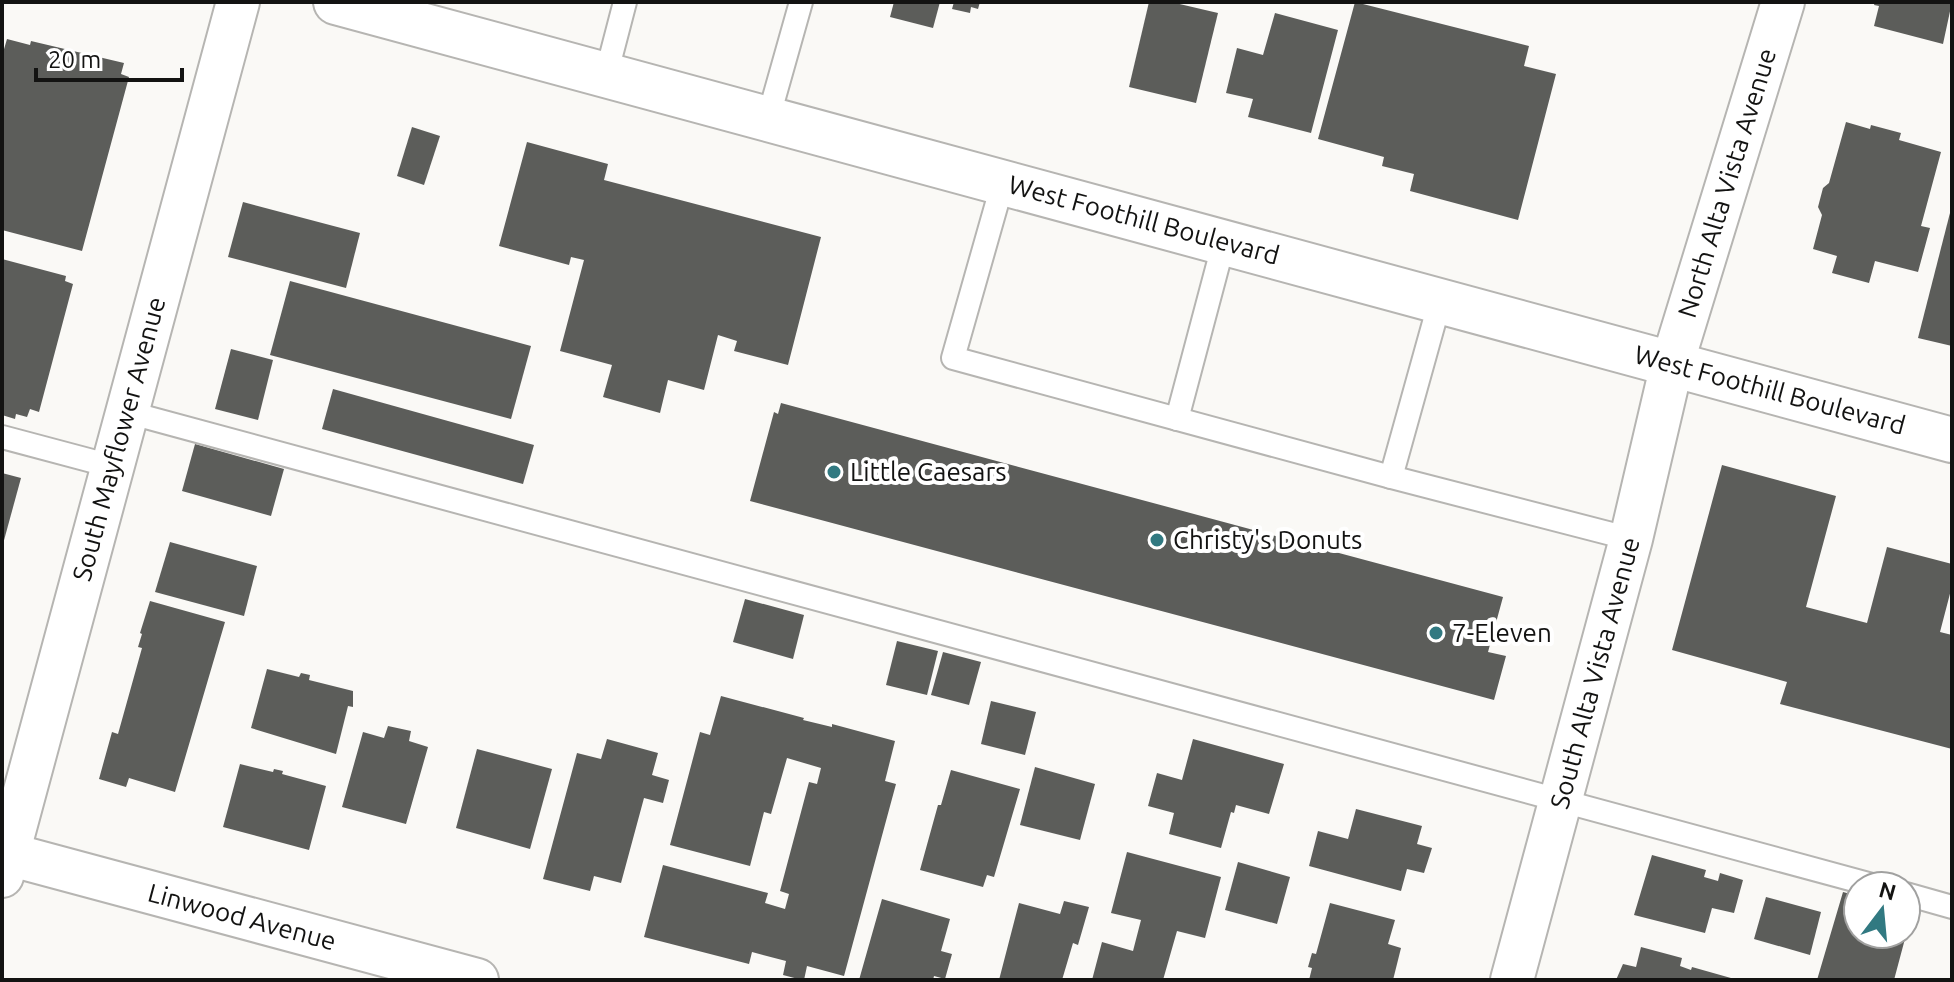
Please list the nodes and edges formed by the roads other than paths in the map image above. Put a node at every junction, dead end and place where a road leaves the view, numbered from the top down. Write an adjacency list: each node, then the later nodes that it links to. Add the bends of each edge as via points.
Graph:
1 (238, 2): 12 (street, South Mayflower Avenue)
2 (336, 2): 6 (main road, West Foothill Boulevard)
3 (625, 2): 6 (lane)
4 (801, 2): 7 (lane)
5 (1783, 2): 11 (street, North Alta Vista Avenue)
6 (606, 75): 7 (main road, West Foothill Boulevard)
7 (768, 119): 8 (main road, West Foothill Boulevard)
8 (1003, 182): 9 (main road, West Foothill Boulevard); 13 (lane, via 953,358)
9 (1224, 242): 10 (main road, West Foothill Boulevard); 13 (lane)
10 (1440, 301): 11 (main road, West Foothill Boulevard); 17 (lane)
11 (1672, 364): 15 (main road, West Foothill Boulevard); 18 (street, South Alta Vista Avenue)
12 (127, 412): 16 (street, South Mayflower Avenue); 19 (lane)
13 (1177, 419): 17 (lane)
14 (2, 437): 16 (lane)
15 (1952, 440)
16 (111, 466): 20 (street, South Mayflower Avenue)
17 (1391, 477): 18 (lane)
18 (1631, 539): 19 (street, South Alta Vista Avenue)
19 (1562, 800): 21 (lane); 25 (street, South Alta Vista Avenue)
20 (5, 865): 24 (street, Linwood Avenue)
21 (1842, 877)
22 (1922, 899): 23 (lane)
23 (1952, 907)
24 (477, 980)
25 (1512, 980)

